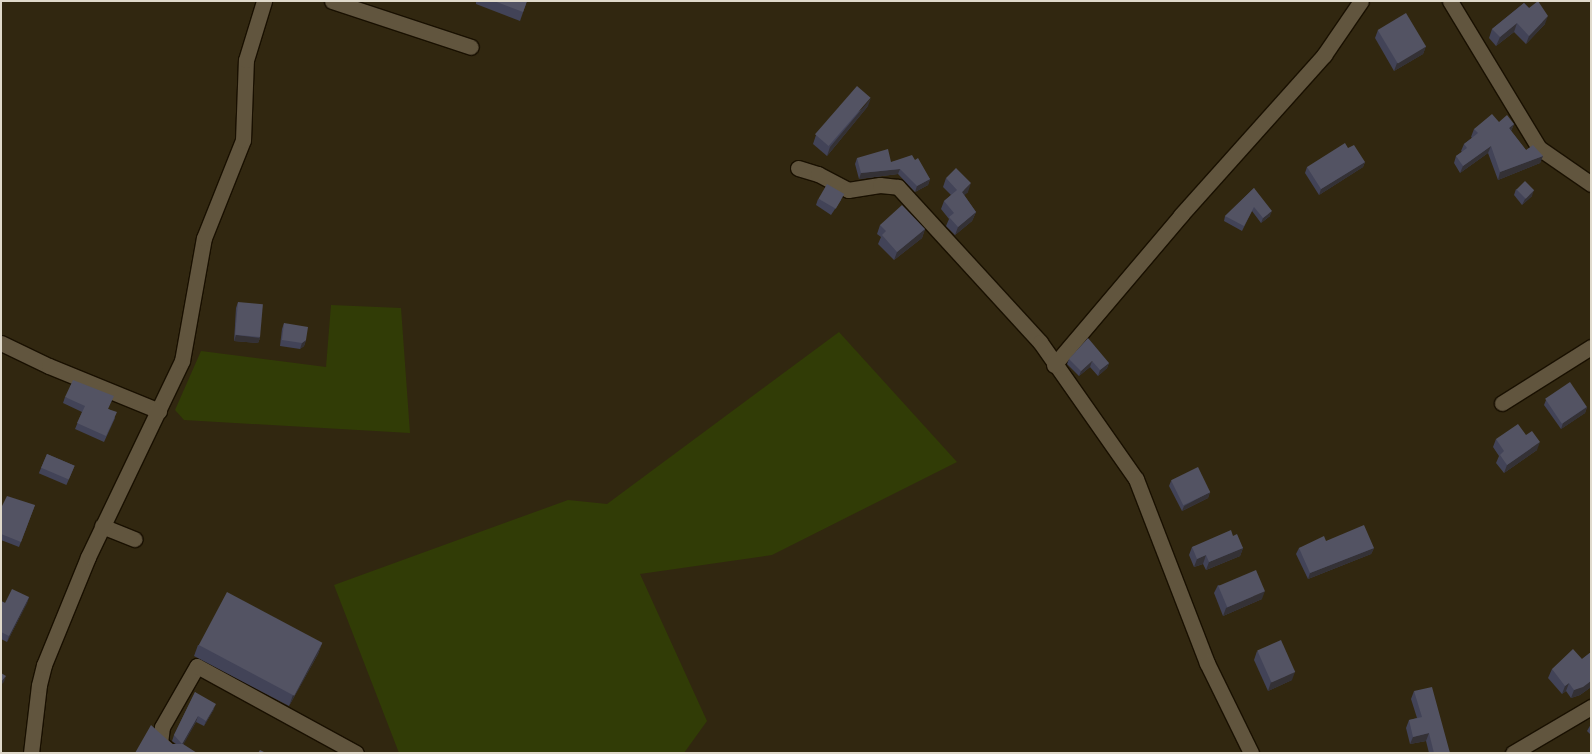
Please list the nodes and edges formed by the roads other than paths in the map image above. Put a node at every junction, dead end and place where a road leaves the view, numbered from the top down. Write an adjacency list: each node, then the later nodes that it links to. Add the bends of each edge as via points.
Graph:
1 (264, 1): 12 (street, via 246,60 243,140 204,238 186,345)
2 (332, 1): 5 (street)
3 (1361, 1): 10 (street, via 1324,55 1181,215)
4 (1450, 1): 7 (street, via 1538,148)
5 (471, 47)
6 (798, 168): 10 (street, via 818,174 848,190 880,185 898,187 1007,303)
7 (1591, 184)
8 (1, 343): 12 (street)
9 (1591, 347): 11 (street)
10 (1054, 365): 19 (street, via 1136,479 1208,662)
11 (1502, 403)
12 (158, 411): 13 (street)
13 (102, 526): 14 (street); 16 (street, via 44,665)
14 (134, 539)
15 (1591, 707): 20 (street)
16 (31, 753)
17 (172, 753): 18 (street, via 160,743 162,727 197,666)
18 (356, 753)
19 (1251, 753)
20 (1513, 753)

